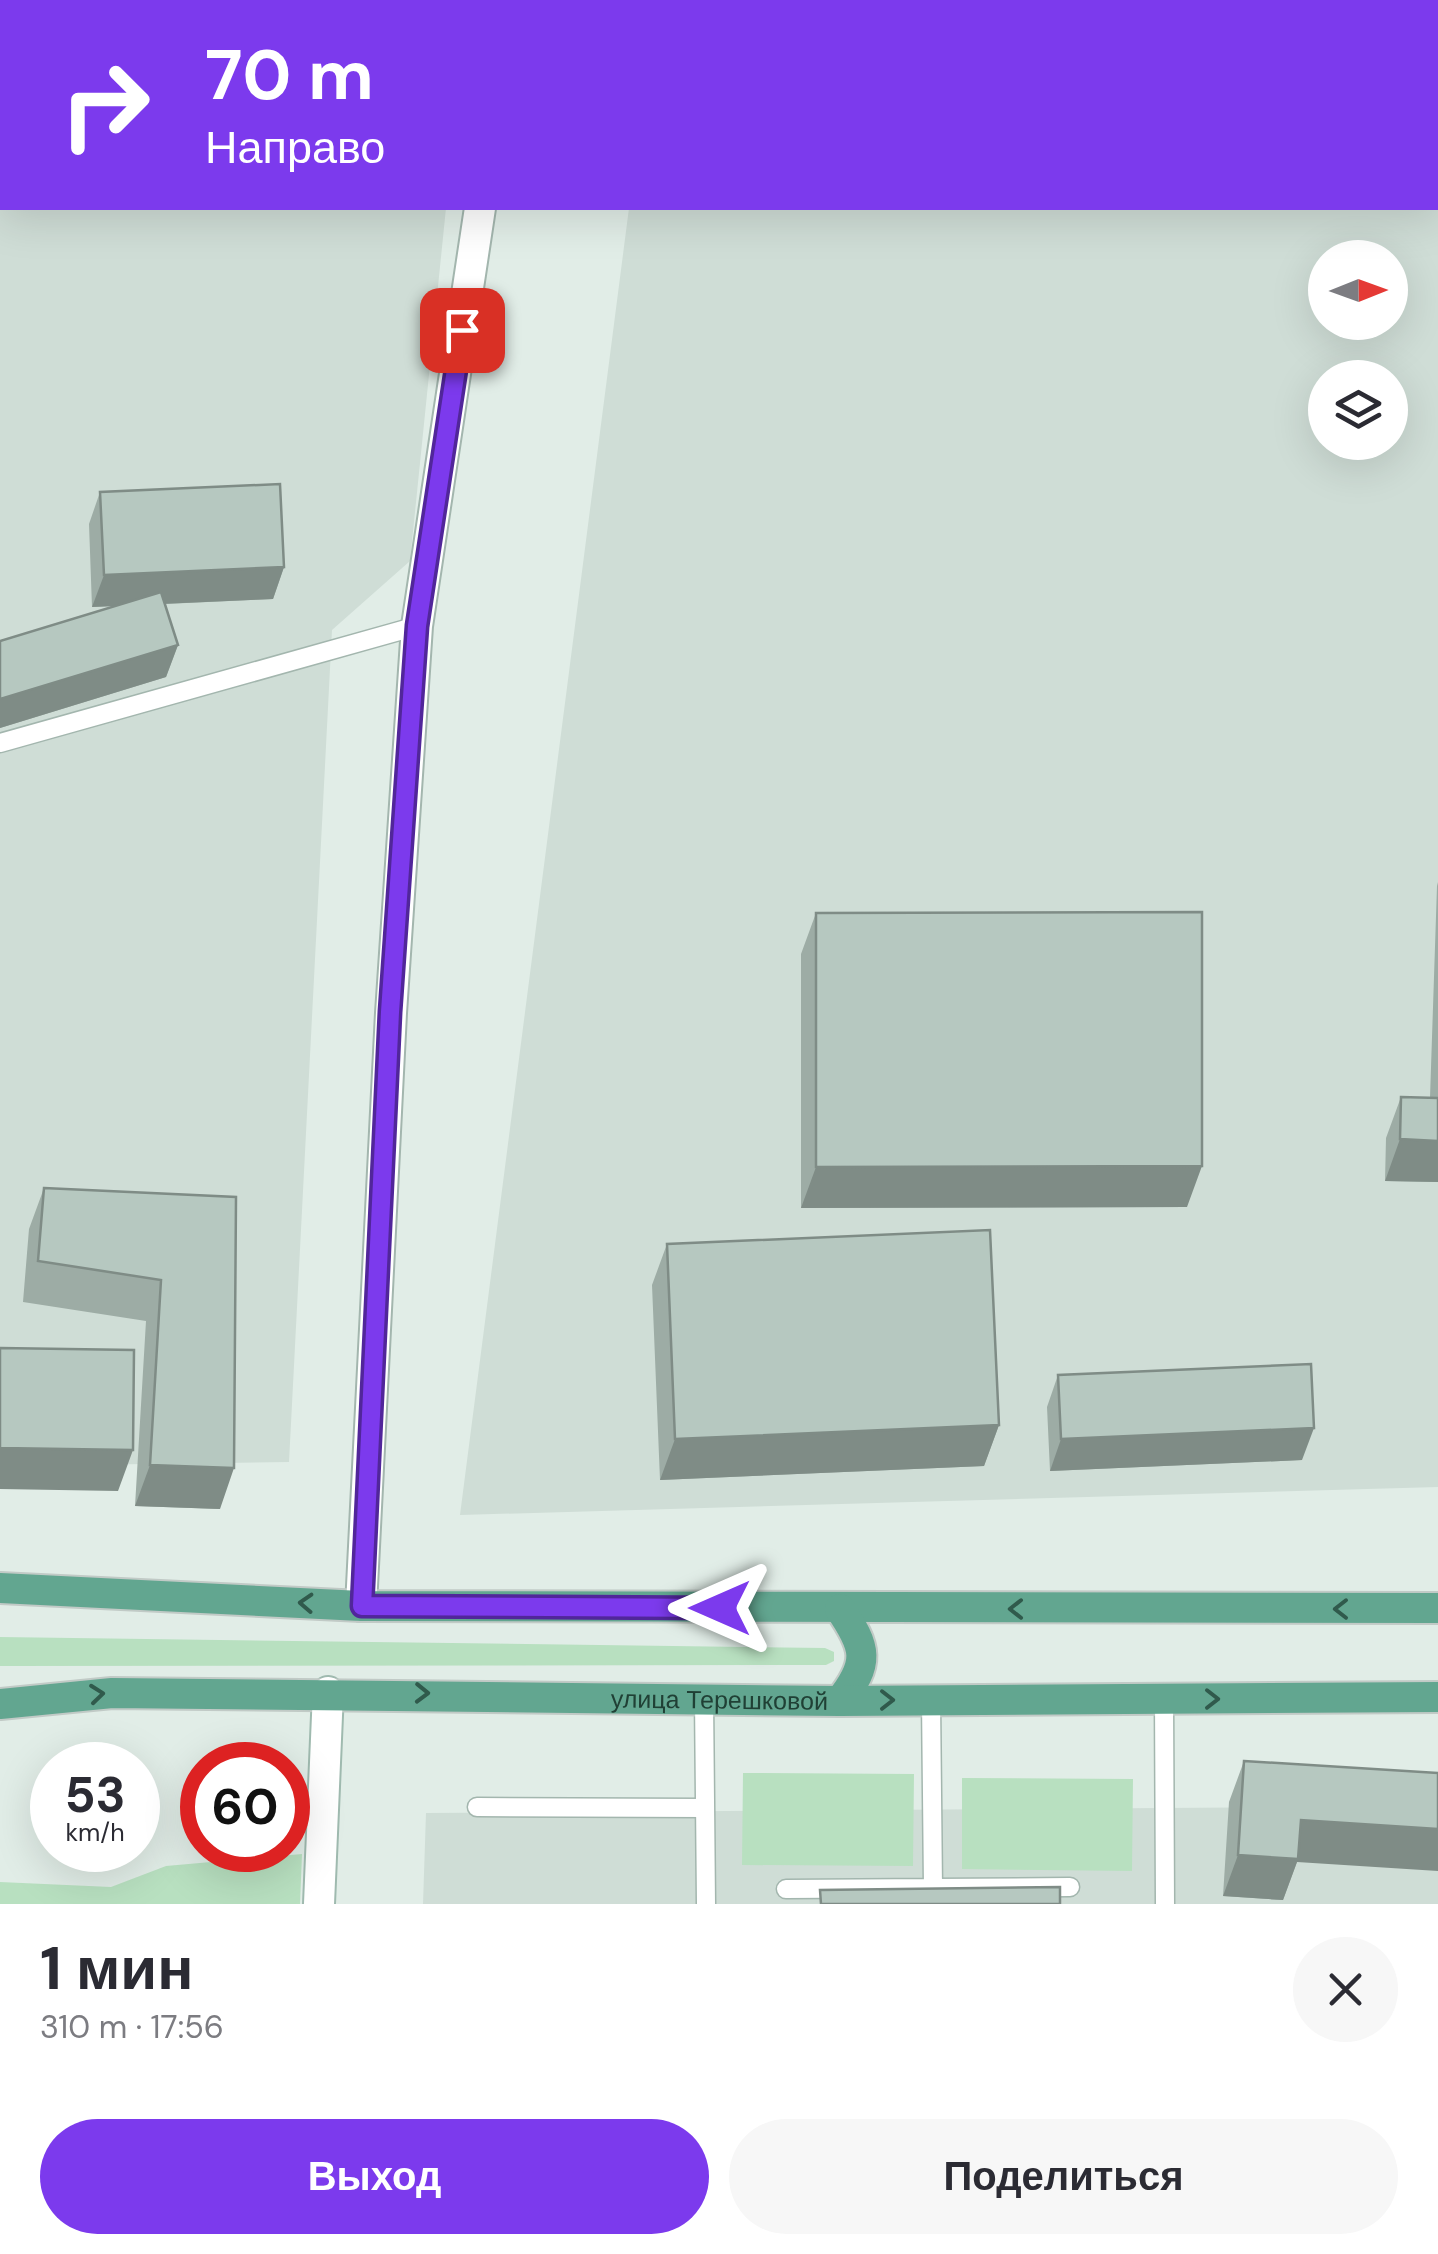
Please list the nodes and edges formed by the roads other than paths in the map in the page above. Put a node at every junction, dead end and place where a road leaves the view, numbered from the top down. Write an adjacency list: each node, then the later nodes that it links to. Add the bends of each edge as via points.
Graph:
1 (480, 210): 2 (street)
2 (417, 626): 3 (lane); 5 (street, via 390,1012)
3 (0, 744)
4 (0, 1588): 5 (main road, one-way to 4)
5 (362, 1606): 7 (main road)
6 (1438, 1608): 7 (main road, one-way to 7)
7 (840, 1609): 12 (main road, via 858,1635 863,1658)
8 (328, 1692): 10 (main road, улица Терешковой, one-way to 10); 14 (main road, улица Терешковой, one-way to 8, via 112,1692); 20 (street)
9 (1438, 1697): 11 (main road, улица Терешковой, one-way to 9)
10 (704, 1698): 12 (main road, улица Терешковой); 16 (lane)
11 (1164, 1699): 13 (main road, улица Терешковой); 22 (lane)
12 (840, 1700): 13 (main road, улица Терешковой, one-way to 13)
13 (931, 1700): 18 (lane)
14 (0, 1704)
15 (477, 1807): 16 (lane)
16 (705, 1808): 21 (lane)
17 (1070, 1887): 18 (lane)
18 (933, 1888): 19 (lane)
19 (786, 1889)
20 (319, 1904)
21 (706, 1904)
22 (1164, 1904)

